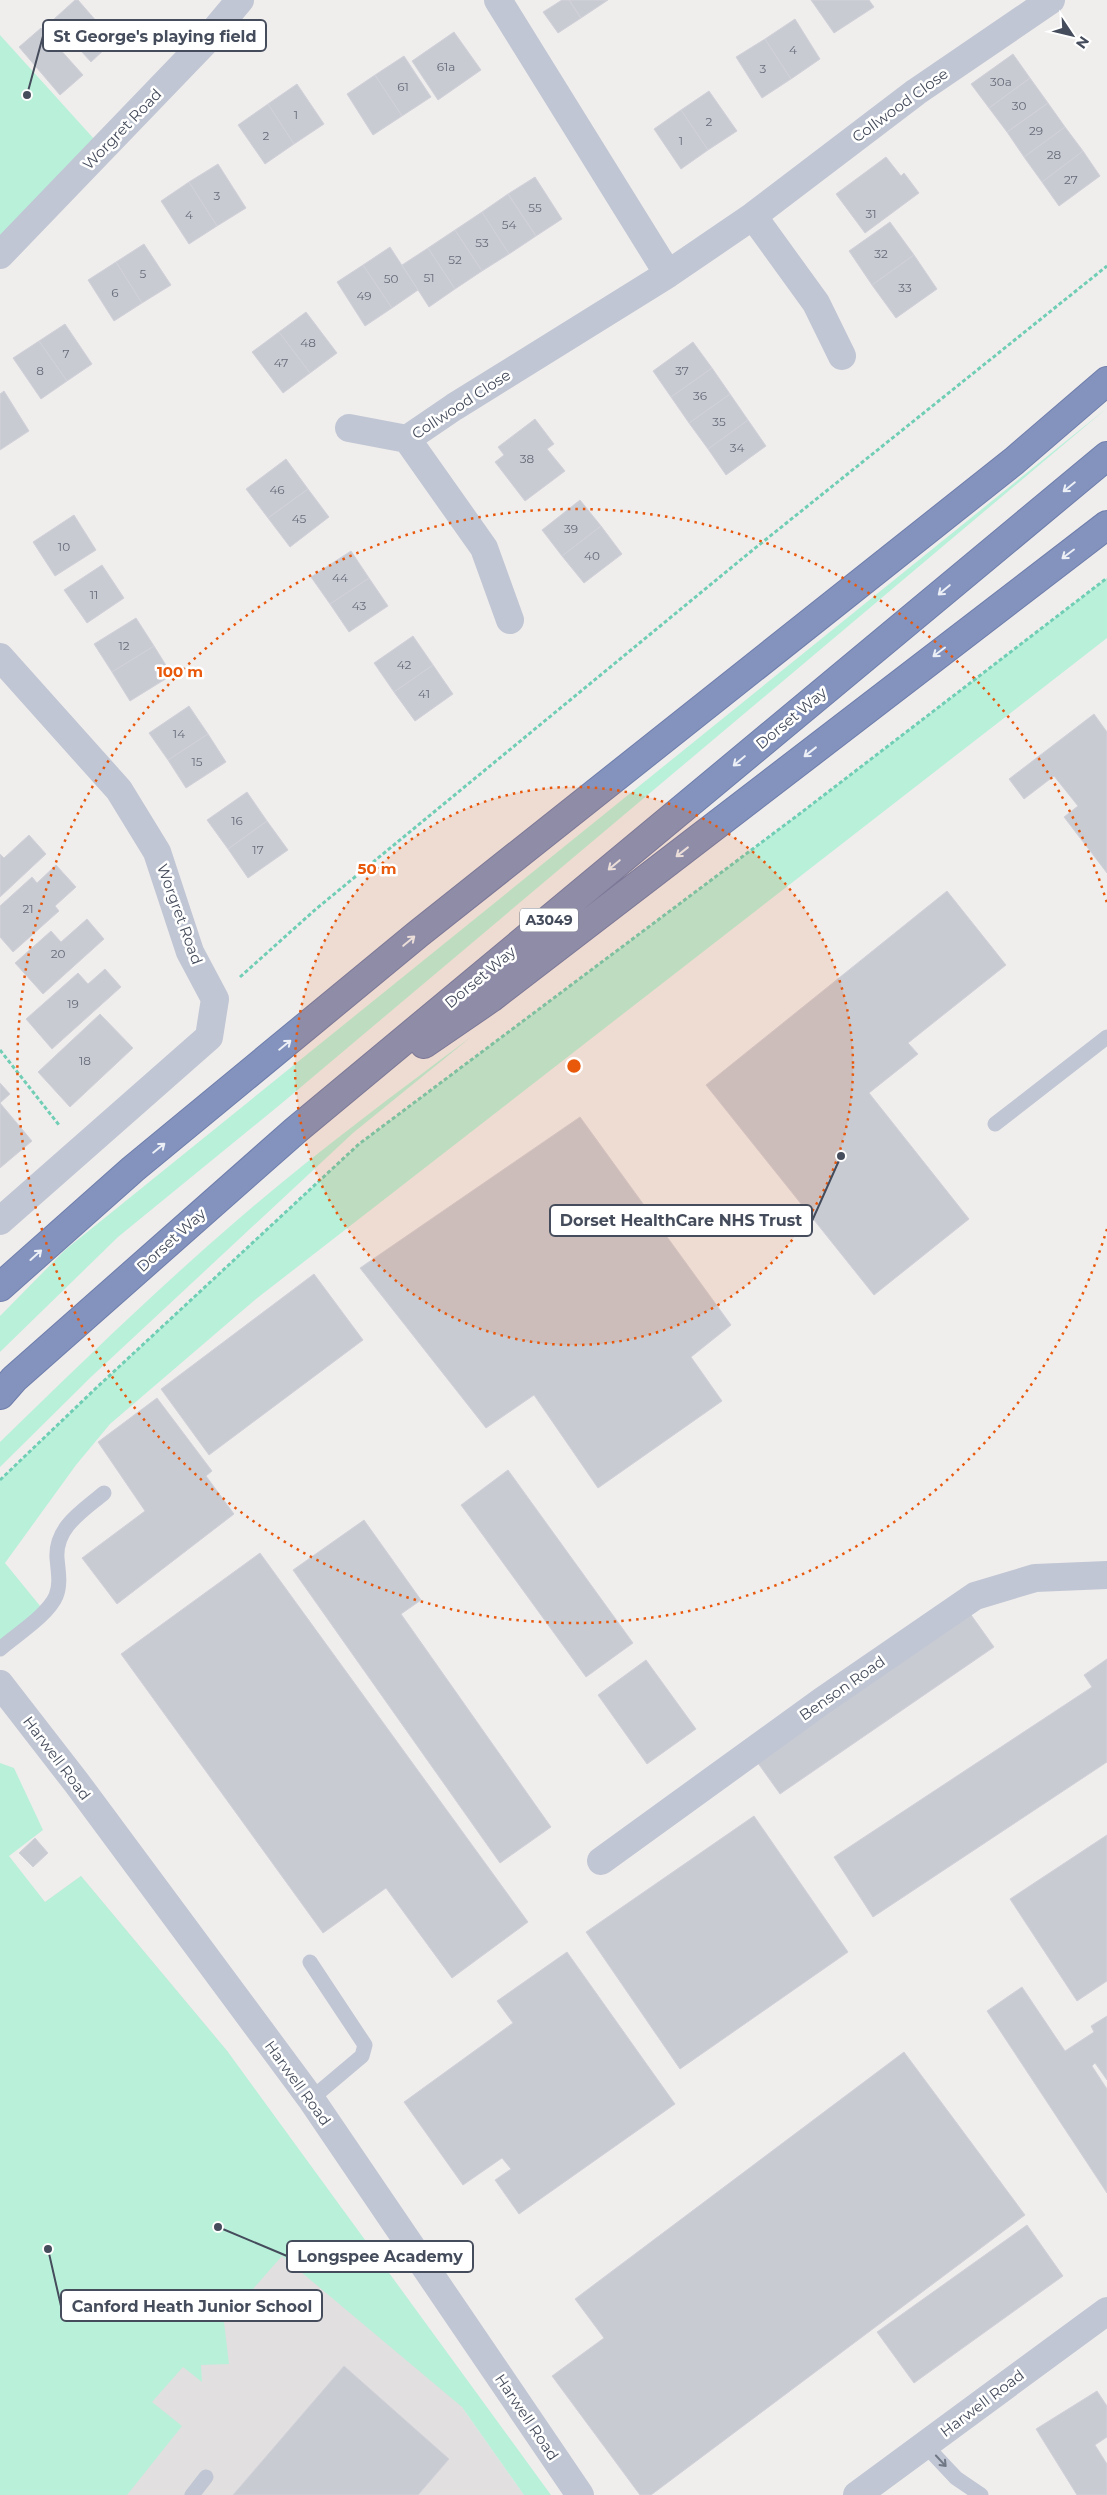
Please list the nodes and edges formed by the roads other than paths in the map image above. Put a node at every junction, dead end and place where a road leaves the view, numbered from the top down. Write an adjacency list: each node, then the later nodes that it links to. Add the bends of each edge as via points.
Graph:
1 (240, 0): 5 (street, Worgret Road, via 204,43)
2 (498, 0): 6 (street)
3 (1051, 0): 4 (street, Collwood Close, via 916,92)
4 (753, 216): 6 (street, Collwood Close); 7 (street, via 816,303)
5 (0, 255)
6 (668, 274): 10 (street, Collwood Close, via 454,407)
7 (842, 356)
8 (1107, 381): 19 (highway, one-way to 8, via 133,1169 418,934 1014,461)
9 (349, 428): 10 (street)
10 (407, 440): 13 (street, Collwood Close, via 484,548)
11 (1107, 456): 17 (highway, Dorset Way / A3049, one-way to 17)
12 (1107, 525): 17 (highway, A3049, one-way to 17, via 491,998)
13 (510, 620)
14 (0, 657): 18 (street, Worgret Road, via 119,790 158,852 190,952 215,1000 209,1037)
15 (1107, 1037): 16 (lane)
16 (995, 1124)
17 (296, 1130): 20 (highway, Dorset Way / A3049)
18 (0, 1221)
19 (0, 1288)
20 (0, 1394)
21 (104, 1493): 23 (lane, via 60,1536 57,1552 59,1587 52,1605)
22 (1107, 1575): 25 (street, Benson Road, via 1035,1578 976,1596 822,1701)
23 (0, 1648)
24 (0, 1684): 27 (street, Harwell Road)
25 (601, 1860)
26 (310, 1962): 27 (lane, via 365,2044 362,2056)
27 (311, 2099): 32 (street, Harwell Road)
28 (1107, 2311): 29 (street, Harwell Road)
29 (925, 2445): 33 (street, Harwell Road); 34 (lane, one-way to 34, via 956,2478)
30 (206, 2477): 31 (lane)
31 (192, 2495)
32 (580, 2495)
33 (857, 2495)
34 (981, 2495)

